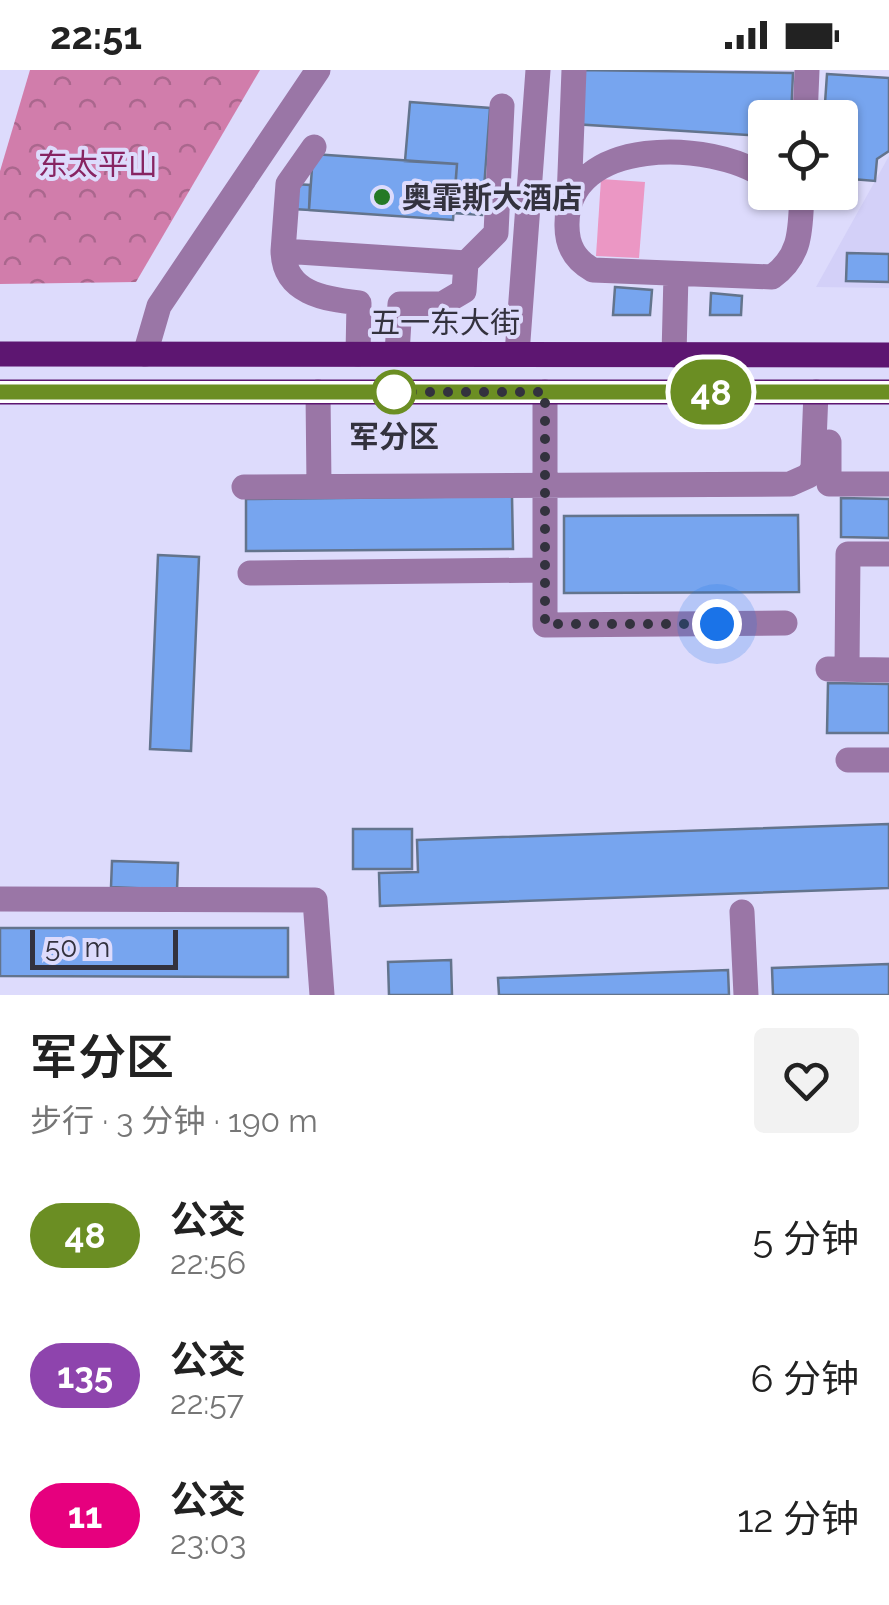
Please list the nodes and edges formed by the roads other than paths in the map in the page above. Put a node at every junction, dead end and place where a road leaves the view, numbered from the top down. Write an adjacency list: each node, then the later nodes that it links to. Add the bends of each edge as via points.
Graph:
1 (318, 70): 17 (street, via 158,306)
2 (538, 70): 20 (street)
3 (574, 70): 9 (street)
4 (807, 70): 5 (street)
5 (806, 100)
6 (502, 106): 14 (street, via 496,234)
7 (314, 146): 13 (street, via 288,184)
8 (748, 169): 9 (street, via 721,157 639,153 603,167)
9 (569, 199): 15 (street, via 568,242 587,268)
10 (796, 210): 12 (street)
11 (801, 210): 12 (street)
12 (800, 228): 15 (street, via 795,254 772,276)
13 (284, 251): 14 (street); 18 (street, via 284,268 295,283 359,302)
14 (466, 263): 19 (street, via 464,291 453,301 400,304)
15 (676, 274): 21 (street)
16 (0, 354): 17 (main road, 五一东大街)
17 (144, 354): 18 (main road, 五一东大街); 24 (main road)
18 (358, 354): 19 (main road, 五一东大街)
19 (397, 354): 20 (main road, 五一东大街)
20 (517, 354): 21 (main road, 五一东大街)
21 (674, 355): 22 (main road, 五一东大街); 27 (main road)
22 (889, 355)
23 (0, 392): 24 (main road)
24 (145, 392): 25 (main road)
25 (318, 392): 26 (main road); 32 (street)
26 (545, 392): 27 (main road); 31 (street)
27 (673, 392): 28 (main road)
28 (823, 392): 29 (main road); 30 (street, via 829,484); 31 (street, via 813,468 790,484)
29 (889, 392)
30 (889, 484)
31 (544, 485): 32 (street); 35 (street)
32 (319, 486): 33 (street)
33 (244, 487)
34 (889, 554): 38 (street, via 848,554 837,669)
35 (545, 570): 36 (street); 37 (street, via 545,624)
36 (250, 573)
37 (785, 623)
38 (889, 670)
39 (848, 760): 40 (street)
40 (889, 760)
41 (0, 899): 43 (street, via 315,900)
42 (742, 912): 44 (street)
43 (322, 995)
44 (746, 995)

